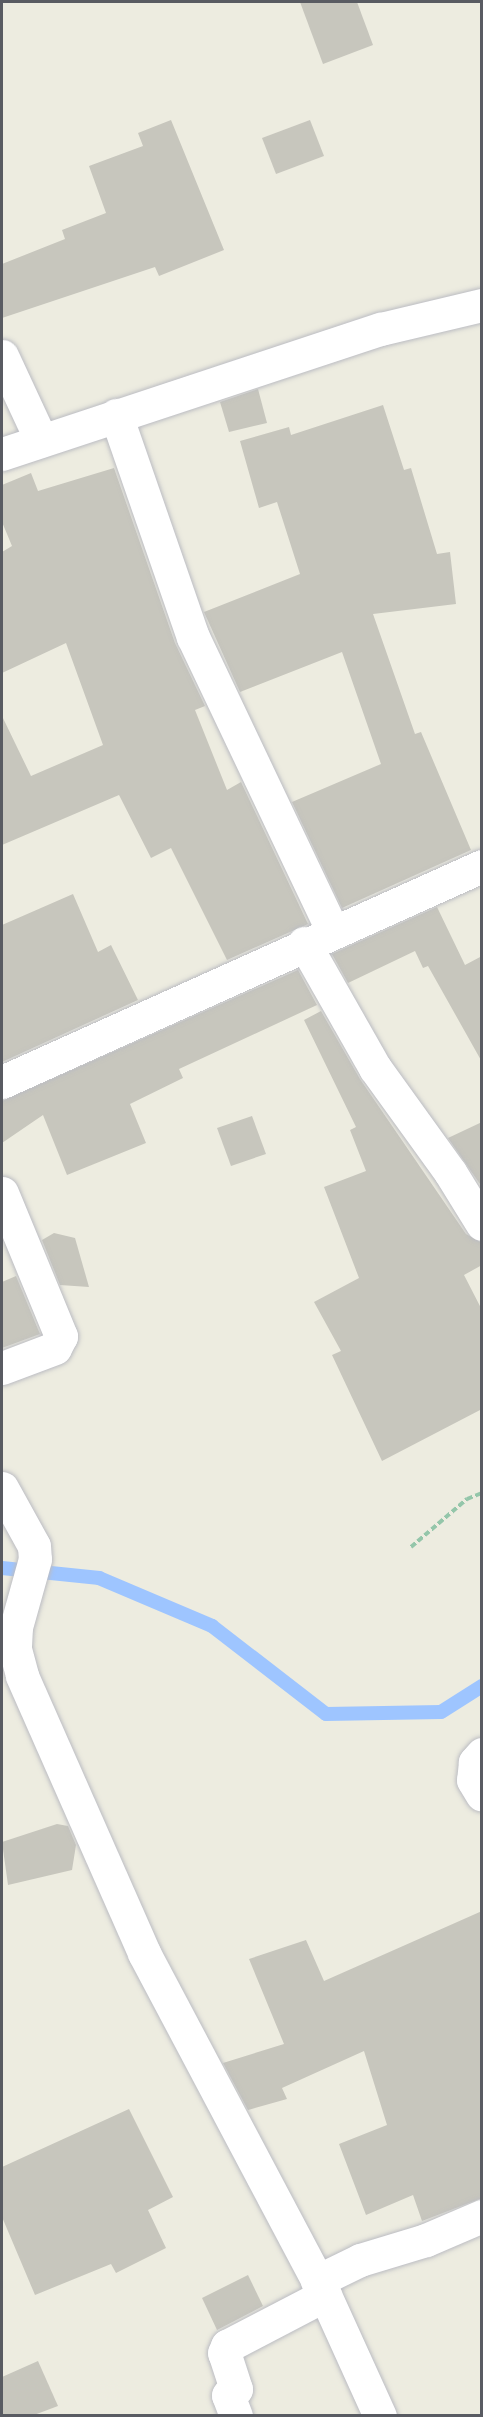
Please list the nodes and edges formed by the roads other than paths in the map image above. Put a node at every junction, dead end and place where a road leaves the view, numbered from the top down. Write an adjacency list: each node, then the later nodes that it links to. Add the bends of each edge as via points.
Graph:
1 (482, 305): 3 (street, via 381,329)
2 (2, 356): 4 (street)
3 (116, 416): 4 (street); 7 (street, via 193,637)
4 (41, 440): 5 (street)
5 (2, 454)
6 (482, 866): 7 (street)
7 (319, 938): 8 (street); 10 (street, via 375,1068 450,1172)
8 (2, 1082)
9 (2, 1193): 11 (street, via 61,1336 56,1348)
10 (482, 1224)
11 (2, 1368)
12 (2, 1488): 16 (street, via 29,1533 35,1559 15,1649 22,1676 144,1953)
13 (482, 1754): 14 (street, via 475,1762 473,1780)
14 (482, 1795)
15 (482, 2216): 16 (street, via 426,2240 360,2260)
16 (321, 2288): 17 (street, via 226,2346 224,2353 236,2388 228,2395); 18 (street)
17 (236, 2415)
18 (380, 2415)

